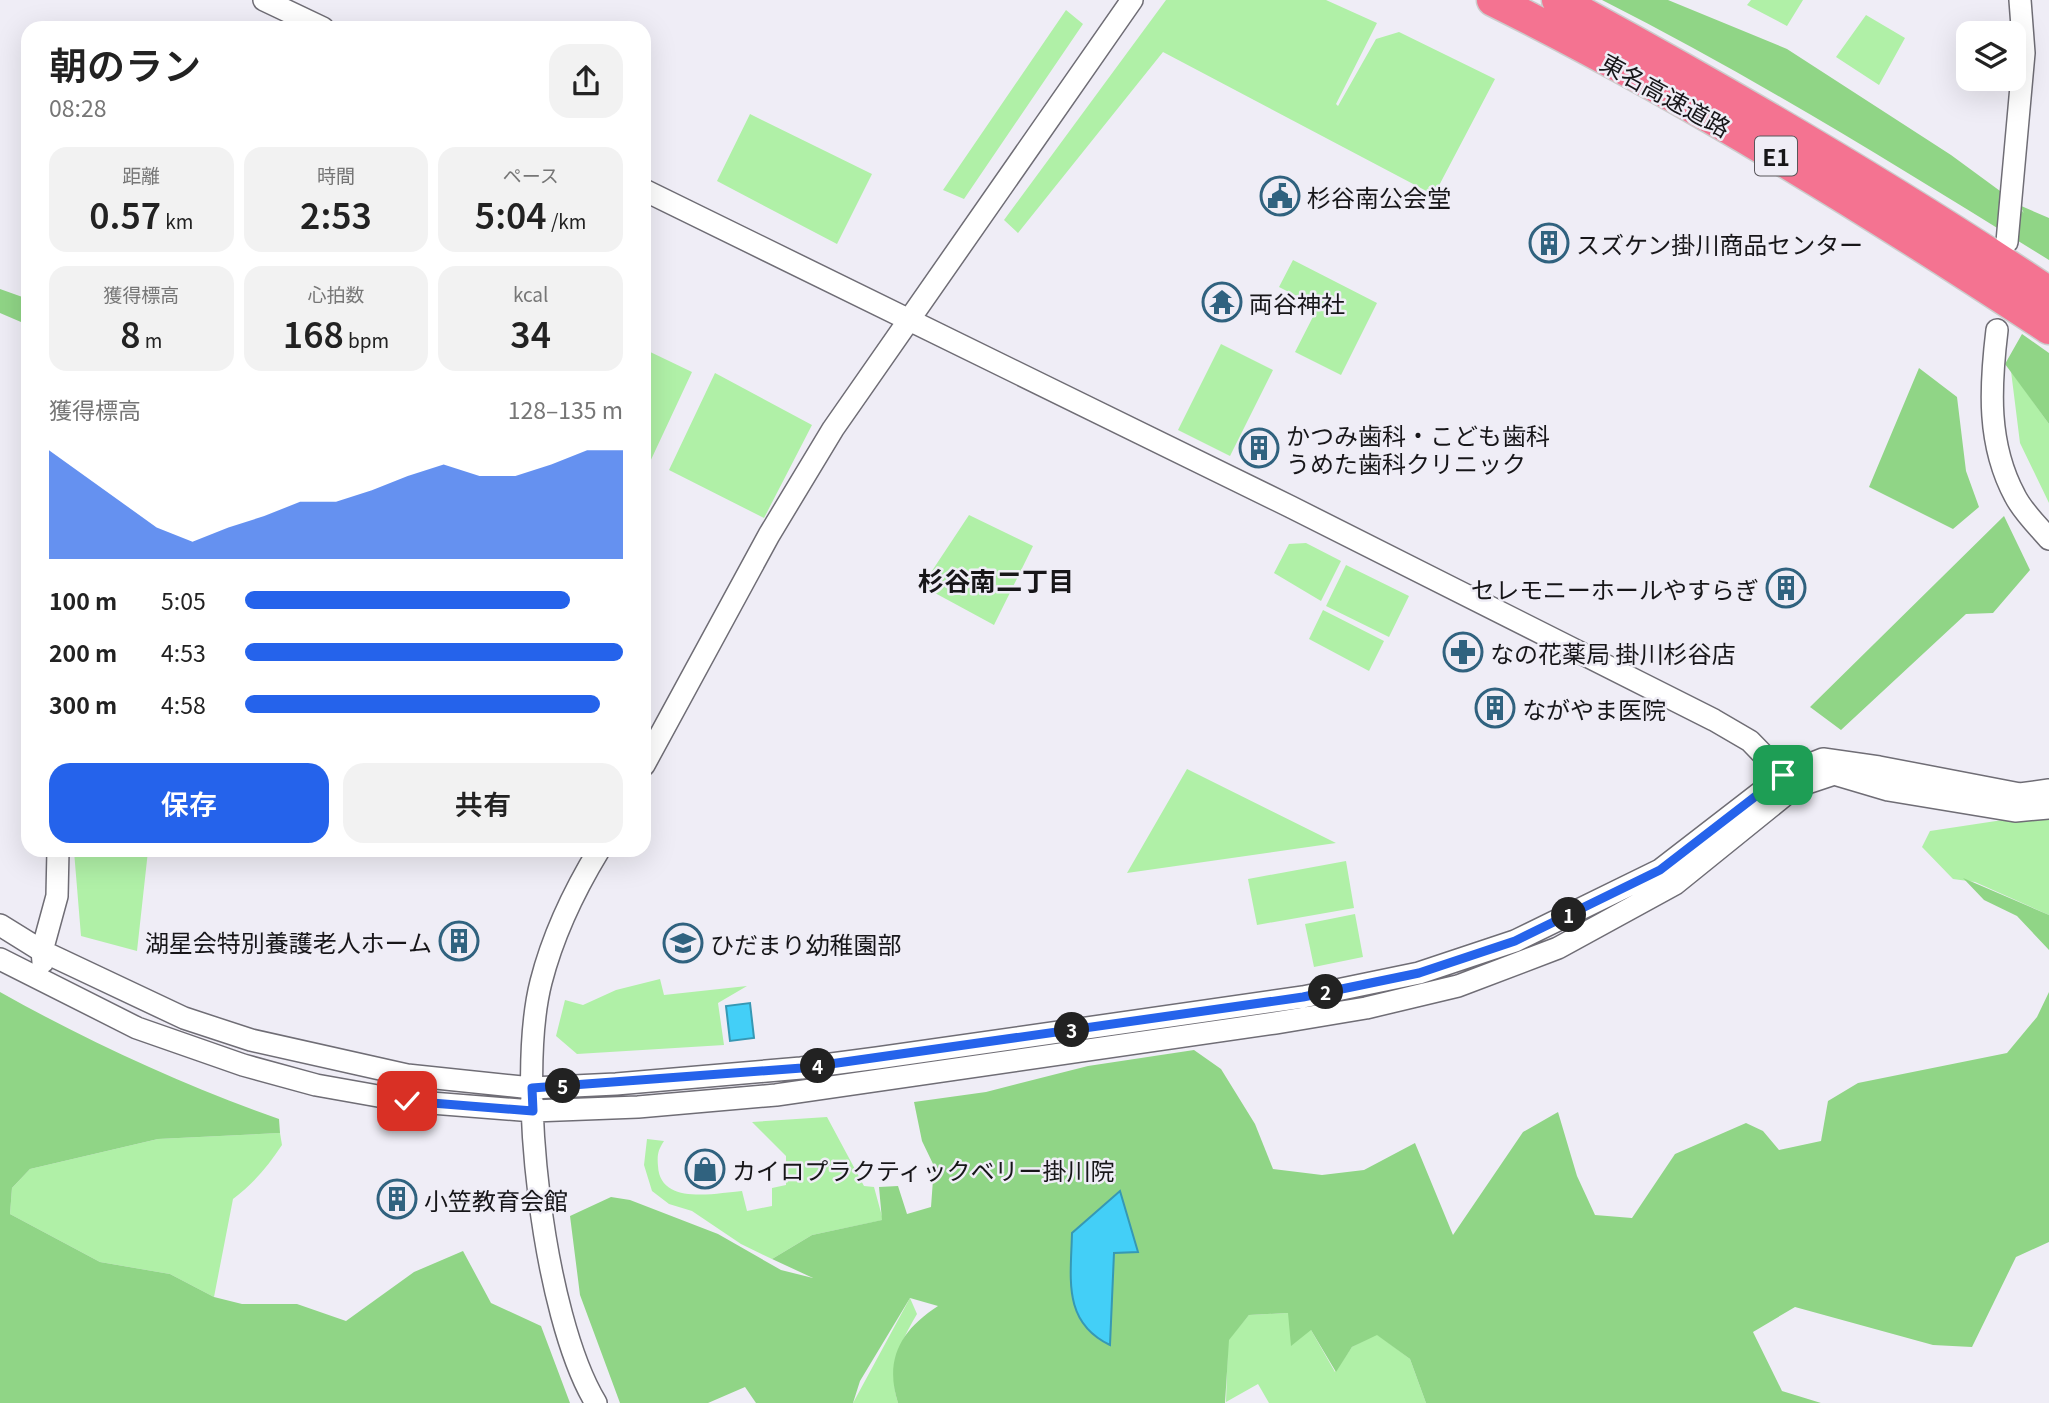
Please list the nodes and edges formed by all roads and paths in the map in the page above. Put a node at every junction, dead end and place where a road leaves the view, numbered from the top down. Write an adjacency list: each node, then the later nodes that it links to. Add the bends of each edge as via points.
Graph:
1 (264, 0): 6 (street)
2 (1132, 0): 10 (street)
3 (1493, 0): 11 (highway, 東名高速道路 / E1, via 1695,108 1819,181)
4 (1558, 0): 9 (highway, 東名高速道路 / E1, via 1857,169)
5 (2019, 1): 8 (street, via 2024,53)
6 (308, 21)
7 (651, 193): 10 (street)
8 (2007, 242)
9 (2049, 293)
10 (907, 321): 14 (street, via 769,534); 15 (street, via 1714,720 1750,741)
11 (2049, 328)
12 (1997, 330): 13 (street, via 1991,380 1995,447 2016,498)
13 (2049, 540)
14 (651, 752)
15 (1783, 775): 16 (street, via 1823,760 2021,794); 24 (street, via 1660,870 1515,941 1419,973 1303,997 814,1066)
16 (2049, 790)
17 (2049, 808): 25 (street, via 2015,811 1888,790 1834,774 1795,787 1675,884 1558,948 1458,986 1275,1023 776,1095)
18 (58, 857): 21 (street, via 57,896)
19 (595, 857): 24 (street, via 555,937 541,984)
20 (0, 925): 21 (street)
21 (42, 951): 22 (street, via 24,960); 23 (street, via 48,972); 24 (street, via 184,1018 251,1040 407,1075)
22 (0, 958): 23 (street, via 90,1007)
23 (206, 1052): 25 (street, via 316,1085 407,1101)
24 (532, 1088): 25 (street)
25 (533, 1111): 26 (street, via 557,1300 573,1353)
26 (596, 1403)

